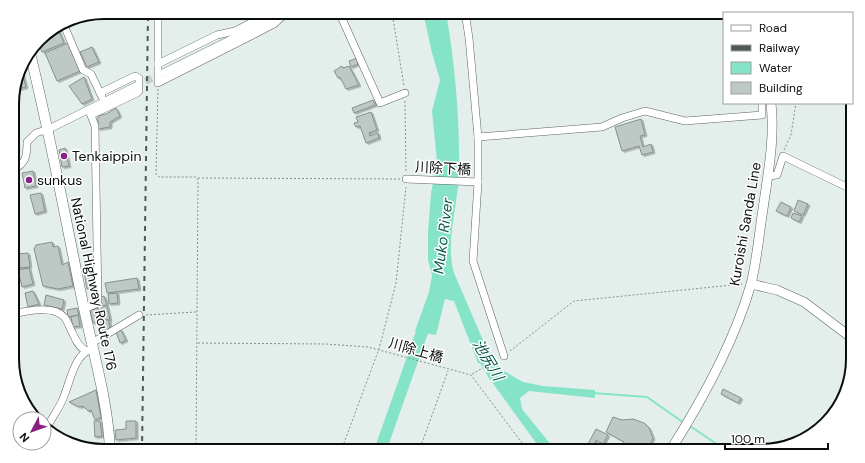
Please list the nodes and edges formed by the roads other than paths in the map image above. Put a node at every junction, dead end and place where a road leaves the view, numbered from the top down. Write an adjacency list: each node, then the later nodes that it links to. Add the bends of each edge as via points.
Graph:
1 (158, 19): 9 (street)
2 (258, 19): 9 (street, via 235,31 217,35)
3 (272, 19): 10 (street)
4 (279, 19): 9 (street, via 253,36 158,83)
5 (342, 19): 13 (street, via 380,103)
6 (466, 19): 19 (street)
7 (65, 28): 12 (street, via 84,70 91,74)
8 (32, 59): 18 (highway, National Highway Route 176)
9 (158, 64)
10 (161, 74)
11 (136, 86): 14 (street)
12 (100, 93): 14 (street); 17 (street, via 135,76 139,78 137,93)
13 (405, 93)
14 (104, 102): 17 (street)
15 (762, 104): 19 (street, via 762,115 685,121 645,111 602,127)
16 (771, 104): 21 (main road, Kuroishi Sanda Line, via 772,148)
17 (90, 112): 18 (street); 26 (street, via 95,126 98,303)
18 (49, 129): 20 (street, via 30,138 27,142 27,156); 26 (highway, National Highway Route 176)
19 (478, 138): 23 (street)
20 (19, 166)
21 (768, 176): 24 (street, via 777,175 783,156); 25 (main road, Kuroishi Sanda Line)
22 (406, 179): 23 (street, 川除下橋)
23 (478, 182): 31 (street, via 473,261)
24 (846, 187)
25 (751, 284): 29 (main road, via 777,290 804,302); 34 (main road, Kuroishi Sanda Line, via 729,343)
26 (84, 309): 30 (highway, National Highway Route 176)
27 (19, 313): 30 (street, via 57,313 64,317 79,346)
28 (139, 315): 30 (street)
29 (846, 334)
30 (90, 348): 32 (street, via 68,382); 33 (highway, National Highway Route 176, via 108,417)
31 (504, 356)
32 (52, 419)
33 (110, 444)
34 (674, 444)

